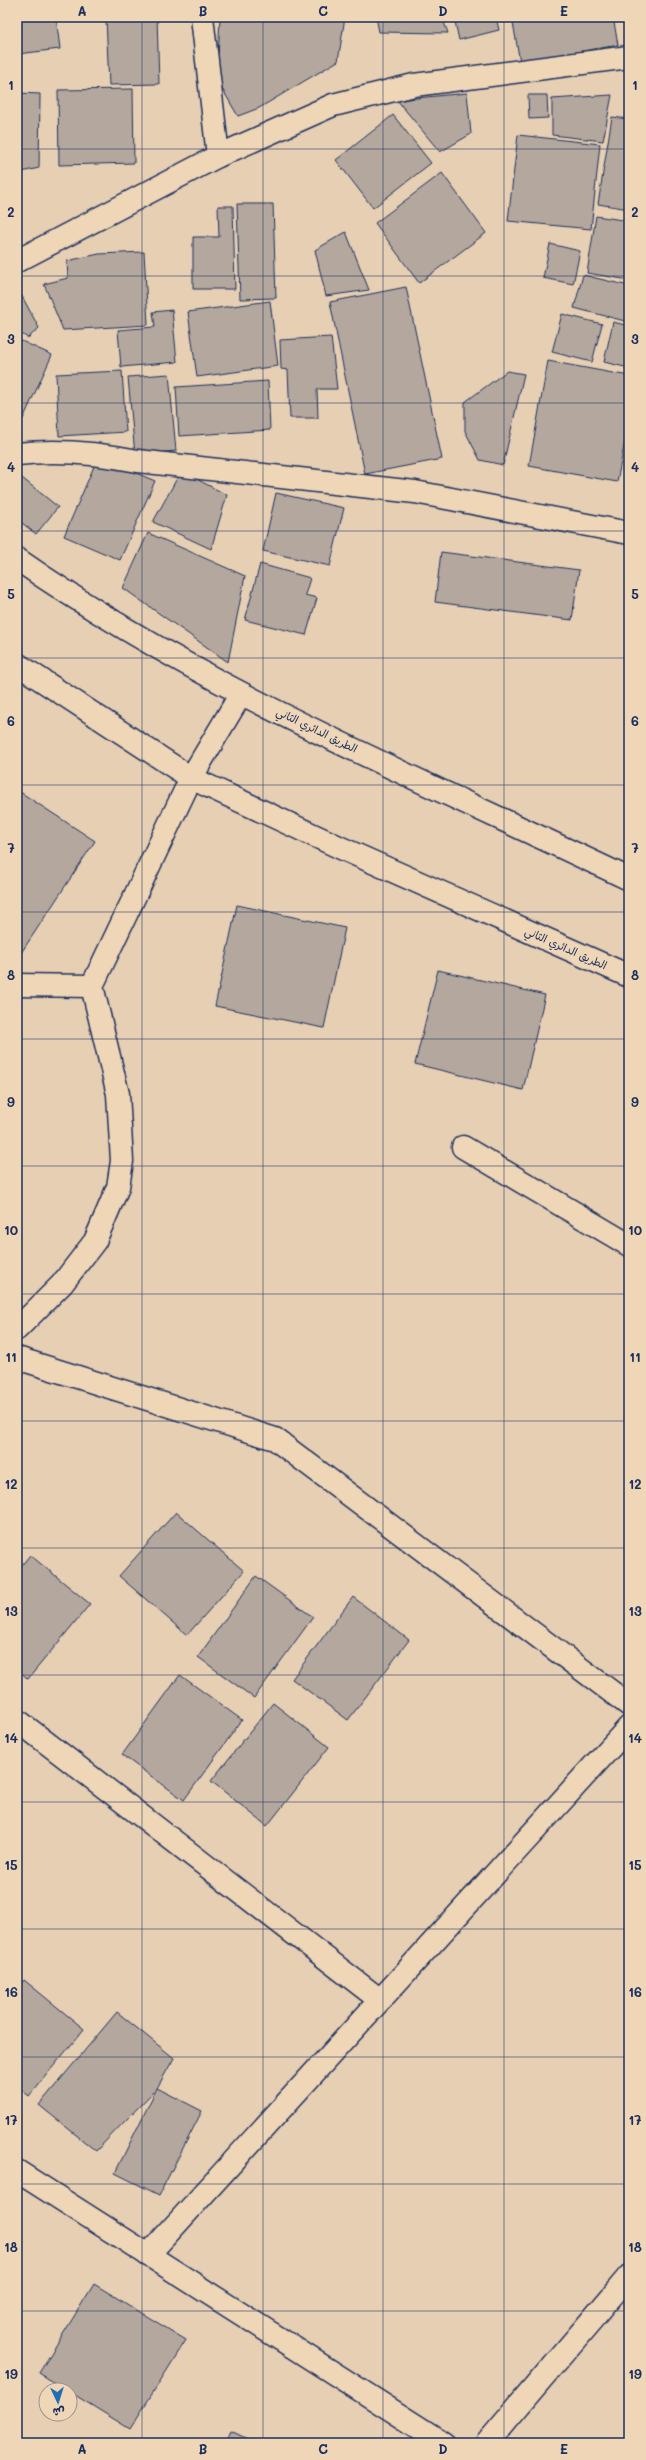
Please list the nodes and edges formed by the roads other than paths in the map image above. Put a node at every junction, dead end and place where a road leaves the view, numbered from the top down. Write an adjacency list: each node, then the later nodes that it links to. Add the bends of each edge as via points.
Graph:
1 (202, 17): 3 (street)
2 (629, 57): 3 (street, via 414,85 333,105)
3 (218, 156): 4 (street)
4 (17, 261)
5 (17, 454): 6 (street, via 43,451 108,454 138,461 415,492)
6 (629, 533)
7 (17, 559): 9 (street, الطريق الدائري الثاني, via 69,596)
8 (17, 664): 10 (street, الطريق الدائري الثاني)
9 (241, 694): 10 (street); 11 (street, الطريق الدائري الثاني)
10 (191, 778): 12 (street, الطريق الدائري الثاني); 14 (street)
11 (629, 879)
12 (629, 976)
13 (17, 985): 14 (street)
14 (92, 986): 17 (street, via 118,1094 122,1161 118,1187 95,1241 62,1284)
15 (462, 1147): 16 (street)
16 (629, 1245)
17 (17, 1329)
18 (17, 1358): 19 (street, via 275,1439)
19 (629, 1705)
20 (17, 1720): 22 (street)
21 (629, 1727): 22 (street)
22 (380, 2000): 24 (street)
23 (17, 2171): 24 (street)
24 (148, 2254): 26 (street)
25 (629, 2276): 27 (street)
26 (443, 2443)
27 (487, 2443)

